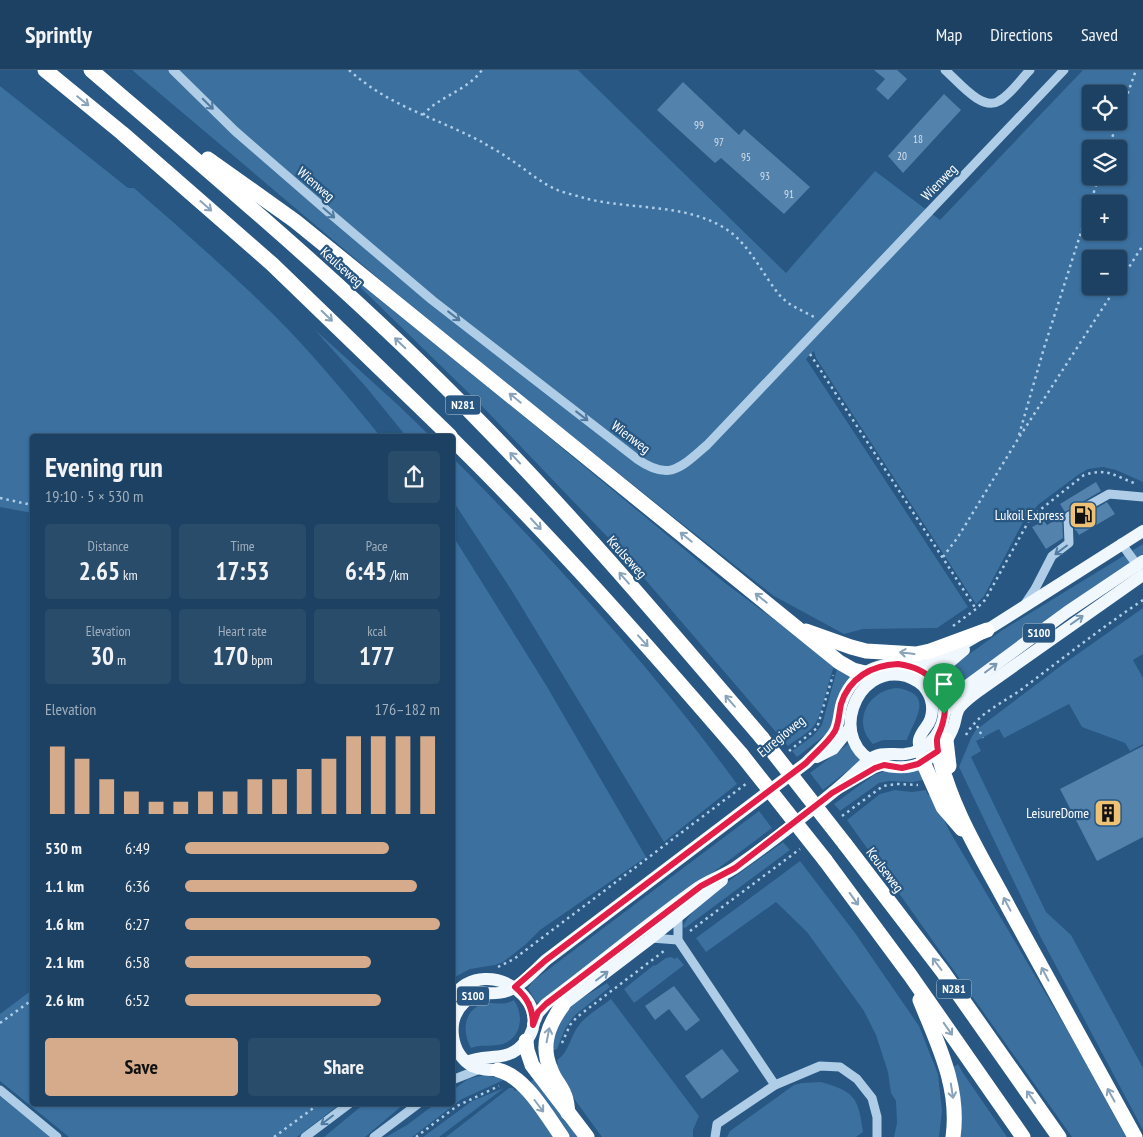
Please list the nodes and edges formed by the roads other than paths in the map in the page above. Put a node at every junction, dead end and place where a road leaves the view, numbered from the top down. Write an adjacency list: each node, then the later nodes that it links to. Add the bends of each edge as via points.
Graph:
1 (45, 70): 8 (highway, N281, one-way to 8, via 272,264)
2 (91, 70): 7 (highway, Keulseweg / N281)
3 (173, 70): 6 (street, Wienweg, one-way to 6, via 235,131 417,287 649,467 662,471 682,465 707,444)
4 (945, 70): 5 (street, via 981,102 990,104 1005,97)
5 (1030, 70)
6 (1064, 70)
7 (132, 105): 15 (highway, N281, one-way to 7, via 295,221); 63 (highway, Keulseweg / N281, one-way to 7, bridge, via 942,972 845,844 762,738 614,566 483,424 391,334)
8 (448, 434)
9 (455, 442): 35 (highway, N281, one-way to 35, bridge, via 599,592 741,754)
10 (1143, 497): 14 (street, one-way to 14, via 1109,494 1068,518 1069,544 1052,556)
11 (1143, 531): 12 (main road, S100)
12 (1121, 544): 13 (street); 14 (main road, S100)
13 (1142, 567): 21 (main road, S100, one-way to 13, via 957,694 1067,612); 23 (main road, S100, one-way to 13, via 955,723 961,706 977,692 1078,620)
14 (1023, 607): 16 (main road, S100)
15 (798, 628): 16 (highway, N281, one-way to 15, via 916,654 866,651); 18 (highway, N281, via 839,662)
16 (987, 630): 17 (main road, S100, via 927,665); 19 (main road, S100)
17 (915, 667): 18 (main road, S100, via 889,664); 19 (main road, S100)
18 (865, 673): 26 (main road, S100, via 847,691 835,731)
19 (931, 678): 20 (main road, S100); 21 (main road, S100, via 942,694)
20 (918, 682): 22 (main road, via 903,675 894,675 870,684 853,704); 24 (main road, via 929,694 932,709 930,720 919,739)
21 (944, 714): 23 (main road, S100)
22 (850, 728): 25 (main road, S100, via 859,749); 26 (main road, S100, via 833,749)
23 (940, 743): 24 (main road, S100); 29 (highway, via 962,797)
24 (922, 756): 25 (main road, S100, via 884,753); 27 (main road, S100, via 902,768); 29 (highway, via 942,807)
25 (870, 759): 27 (main road, S100); 28 (main road, S100)
26 (806, 763): 34 (main road, S100)
27 (884, 765): 28 (main road, S100)
28 (832, 793): 30 (main road, S100)
29 (974, 842): 64 (highway, one-way to 29)
30 (735, 868): 31 (main road, S100); 41 (main road, S100, via 701,886 546,1004 538,1012)
31 (678, 917): 32 (main road, S100); 33 (street)
32 (651, 938): 33 (street); 39 (main road, S100, one-way to 32)
33 (678, 940): 49 (street)
34 (546, 960): 36 (main road, S100); 37 (main road, S100)
35 (910, 975): 61 (highway, N281, one-way to 61, via 948,1069 954,1100); 62 (highway, N281, one-way to 62)
36 (502, 981): 37 (main road, S100); 38 (main road, S100, via 472,982)
37 (515, 987): 40 (main road, S100, via 505,992 480,994 465,1002); 41 (main road, S100, via 531,1008)
38 (455, 994)
39 (563, 1005): 53 (highway, one-way to 39, via 564,1094 550,1069 546,1043 552,1020)
40 (455, 1019)
41 (533, 1025): 42 (main road, S100)
42 (526, 1040): 44 (main road, S100, via 508,1055 484,1056); 53 (highway, via 532,1065)
43 (455, 1043): 44 (main road, S100)
44 (467, 1062): 45 (main road, S100); 47 (street, S100)
45 (480, 1069): 46 (main road, S100); 48 (street, S100)
46 (498, 1070): 57 (highway, one-way to 57, via 512,1074 524,1086)
47 (455, 1075)
48 (455, 1077)
49 (775, 1085): 59 (street, via 717,1124); 60 (street, via 820,1066 840,1067 857,1079 872,1098 877,1117)
50 (0, 1090): 54 (street)
51 (347, 1106): 55 (street, one-way to 55)
52 (415, 1106): 56 (street)
53 (568, 1113): 58 (highway)
54 (57, 1137)
55 (305, 1137)
56 (374, 1137)
57 (562, 1137)
58 (587, 1137)
59 (715, 1137)
60 (877, 1137)
61 (952, 1137)
62 (1023, 1137)
63 (1059, 1137)
64 (1136, 1137)

